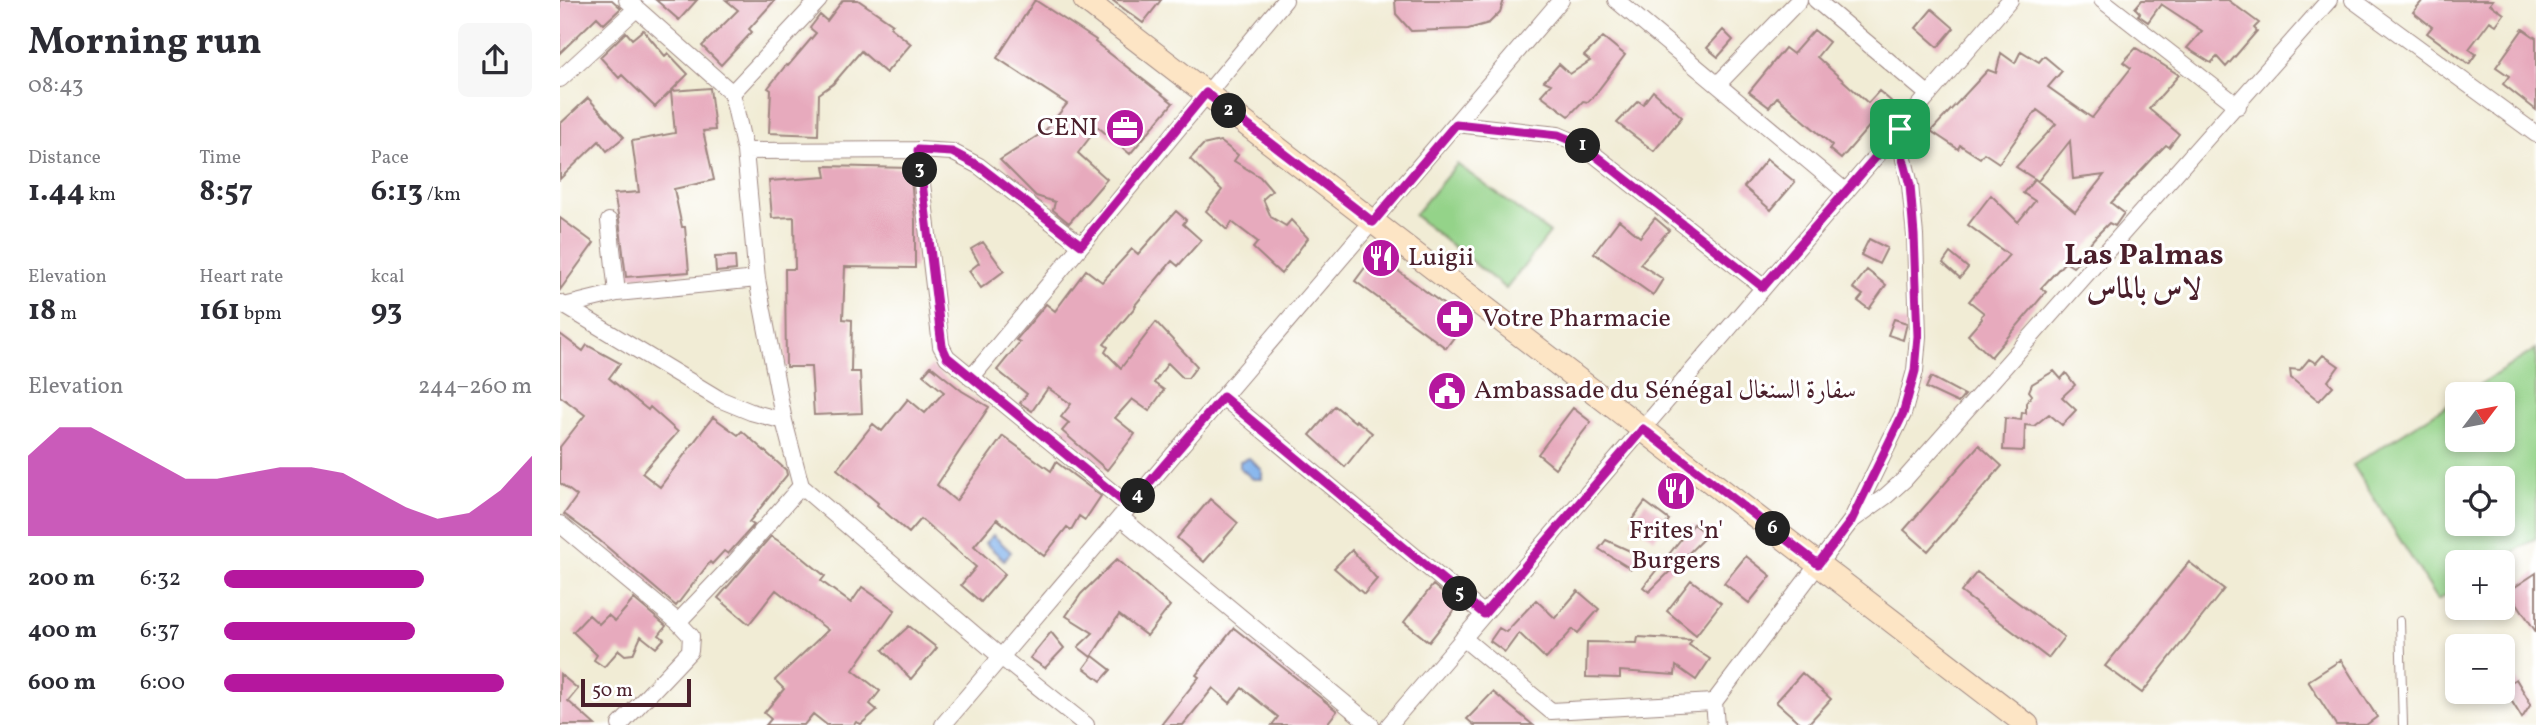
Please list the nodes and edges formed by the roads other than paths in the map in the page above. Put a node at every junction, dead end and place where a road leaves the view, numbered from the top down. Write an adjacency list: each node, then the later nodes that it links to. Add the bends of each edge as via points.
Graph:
1 (819, 0): 15 (street)
2 (1085, 0): 16 (main road)
3 (1285, 0): 16 (street)
4 (1561, 0): 19 (street)
5 (1616, 0): 14 (street)
6 (1798, 0): 14 (street)
7 (2010, 0): 17 (street)
8 (2102, 0): 18 (street)
9 (2329, 0): 18 (street)
10 (2353, 0): 21 (street)
11 (1823, 2): 17 (street)
12 (632, 4): 13 (street); 15 (street)
13 (560, 79)
14 (1718, 84): 24 (street)
15 (732, 93): 23 (street)
16 (1206, 93): 26 (main road); 27 (street)
17 (1929, 95): 20 (street)
18 (2238, 106): 38 (street, via 1905,479)
19 (1456, 124): 26 (street); 29 (street, via 1558,135 1582,145)
20 (1900, 129): 24 (street); 38 (street, via 1914,235 1915,371 1903,414)
21 (2536, 134)
22 (918, 150): 23 (street); 27 (street, via 952,152 979,166); 32 (street, via 942,346 947,357)
23 (744, 151): 28 (street)
24 (1846, 192): 29 (street)
25 (609, 221): 30 (street)
26 (1373, 222): 33 (street); 35 (main road)
27 (1081, 245): 32 (street)
28 (757, 279): 30 (street); 34 (street)
29 (1763, 287): 35 (street)
30 (617, 293): 31 (street)
31 (562, 304): 34 (street, via 719,399)
32 (971, 378): 37 (street)
33 (1223, 397): 37 (street); 41 (street)
34 (784, 421): 36 (street)
35 (1643, 429): 40 (main road); 41 (street)
36 (801, 486): 43 (street); 45 (street)
37 (1125, 512): 45 (street); 52 (street)
38 (1851, 521): 40 (street)
39 (560, 524): 43 (street)
40 (1818, 564): 46 (street); 55 (main road)
41 (1484, 614): 44 (street)
42 (2400, 621): 56 (lane)
43 (678, 622): 48 (street, via 691,636 690,651)
44 (1463, 638): 47 (street); 53 (street)
45 (1001, 657): 50 (street); 51 (street)
46 (1714, 702): 47 (street); 54 (street)
47 (1551, 718)
48 (625, 720): 49 (street)
49 (644, 725)
50 (943, 725)
51 (1086, 725)
52 (1371, 725)
53 (1389, 725)
54 (1716, 725)
55 (2027, 725)
56 (2403, 725)

